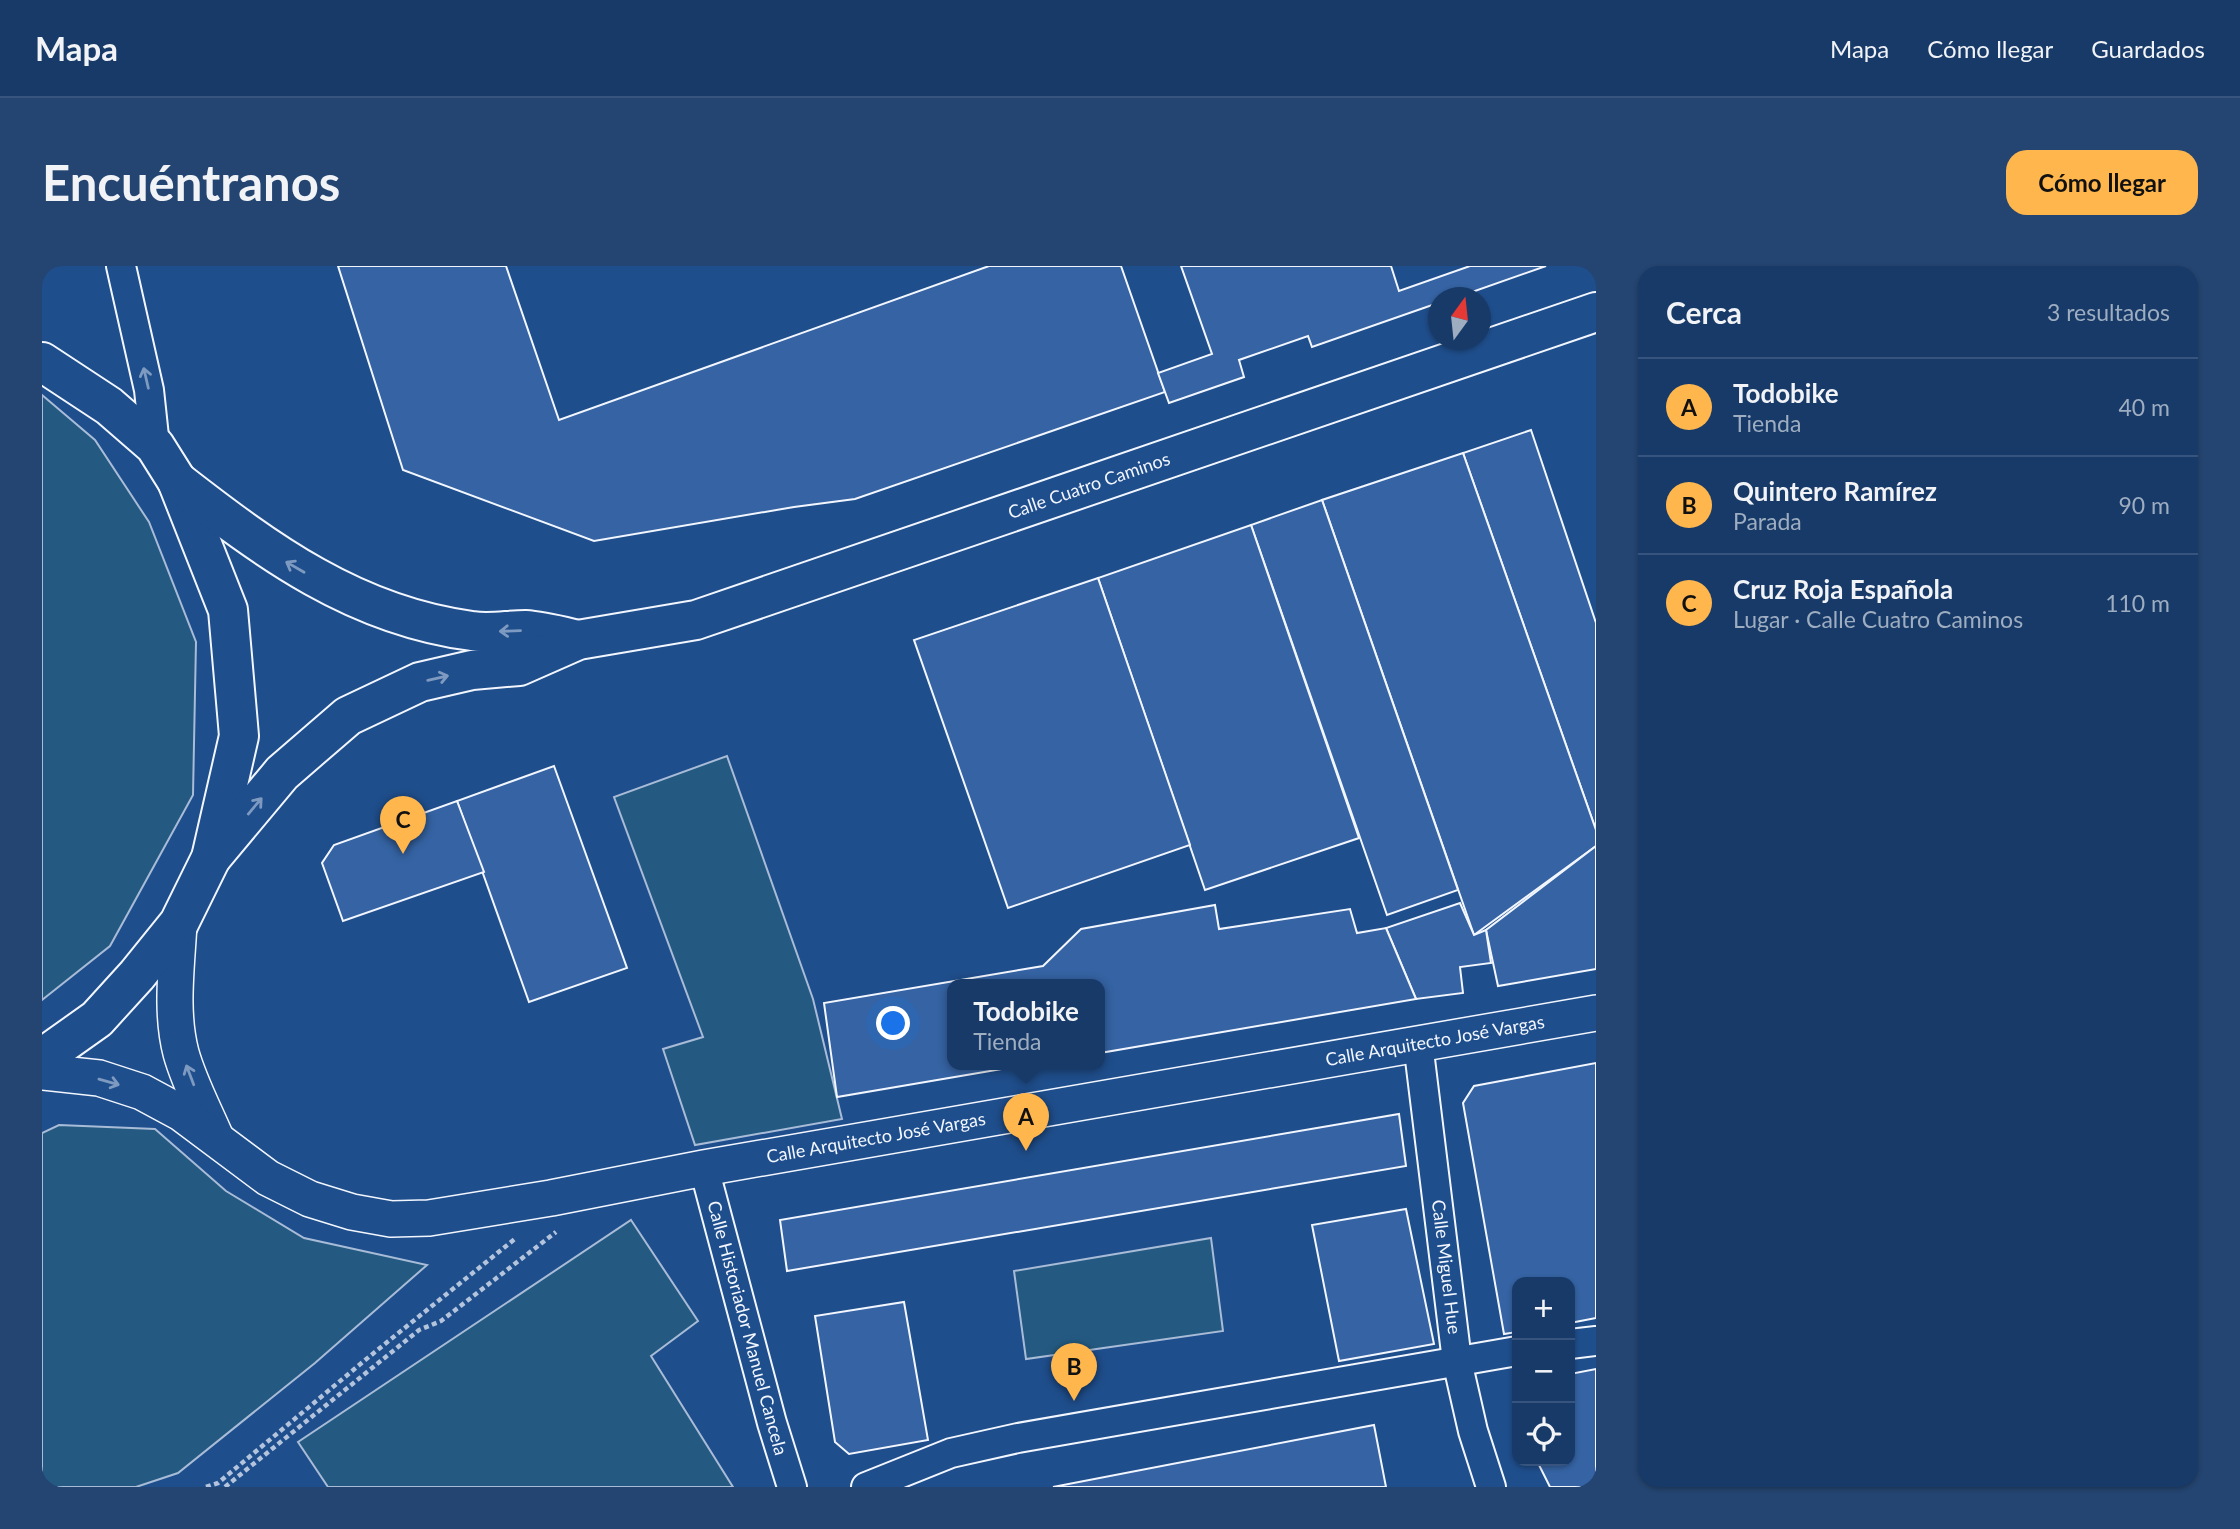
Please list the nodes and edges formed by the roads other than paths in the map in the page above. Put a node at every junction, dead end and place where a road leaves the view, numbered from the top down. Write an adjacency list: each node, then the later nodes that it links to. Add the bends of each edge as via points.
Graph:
1 (121, 266): 4 (street, one-way to 1, via 149,390)
2 (1596, 312): 6 (main road, Calle Cuatro Caminos, via 696,620)
3 (42, 362): 4 (main road, via 109,405)
4 (155, 446): 5 (main road)
5 (177, 481): 6 (main road, Calle Cuatro Caminos, one-way to 5, via 528,630 473,632 397,615 293,566); 7 (main road, via 228,610 239,736)
6 (578, 640): 7 (main road, Calle Cuatro Caminos, one-way to 6, via 282,773 348,716 420,682 472,670 519,666)
7 (211, 858): 8 (main road)
8 (179, 923): 11 (main road, via 97,1019); 13 (street, one-way to 8, via 181,1053 175,988)
9 (1596, 1013): 10 (street, Calle Arquitecto José Vargas)
10 (1418, 1043): 14 (street, Calle Arquitecto José Vargas); 18 (street, Calle Miguel Hue)
11 (42, 1058)
12 (42, 1072): 13 (street, Calle Arquitecto José Vargas, one-way to 13, via 99,1078 142,1092)
13 (216, 1138): 14 (street, Calle Arquitecto José Vargas, via 268,1178 310,1199 391,1219 429,1218 538,1201)
14 (704, 1168): 19 (street, Calle Historiador Manuel Cancela)
15 (1596, 1341): 16 (street)
16 (1575, 1343)
17 (1512, 1352): 18 (street)
18 (1457, 1361): 20 (street, via 1018,1438 951,1453); 21 (street, Calle Miguel Hue)
19 (792, 1487)
20 (866, 1487)
21 (1491, 1487)

